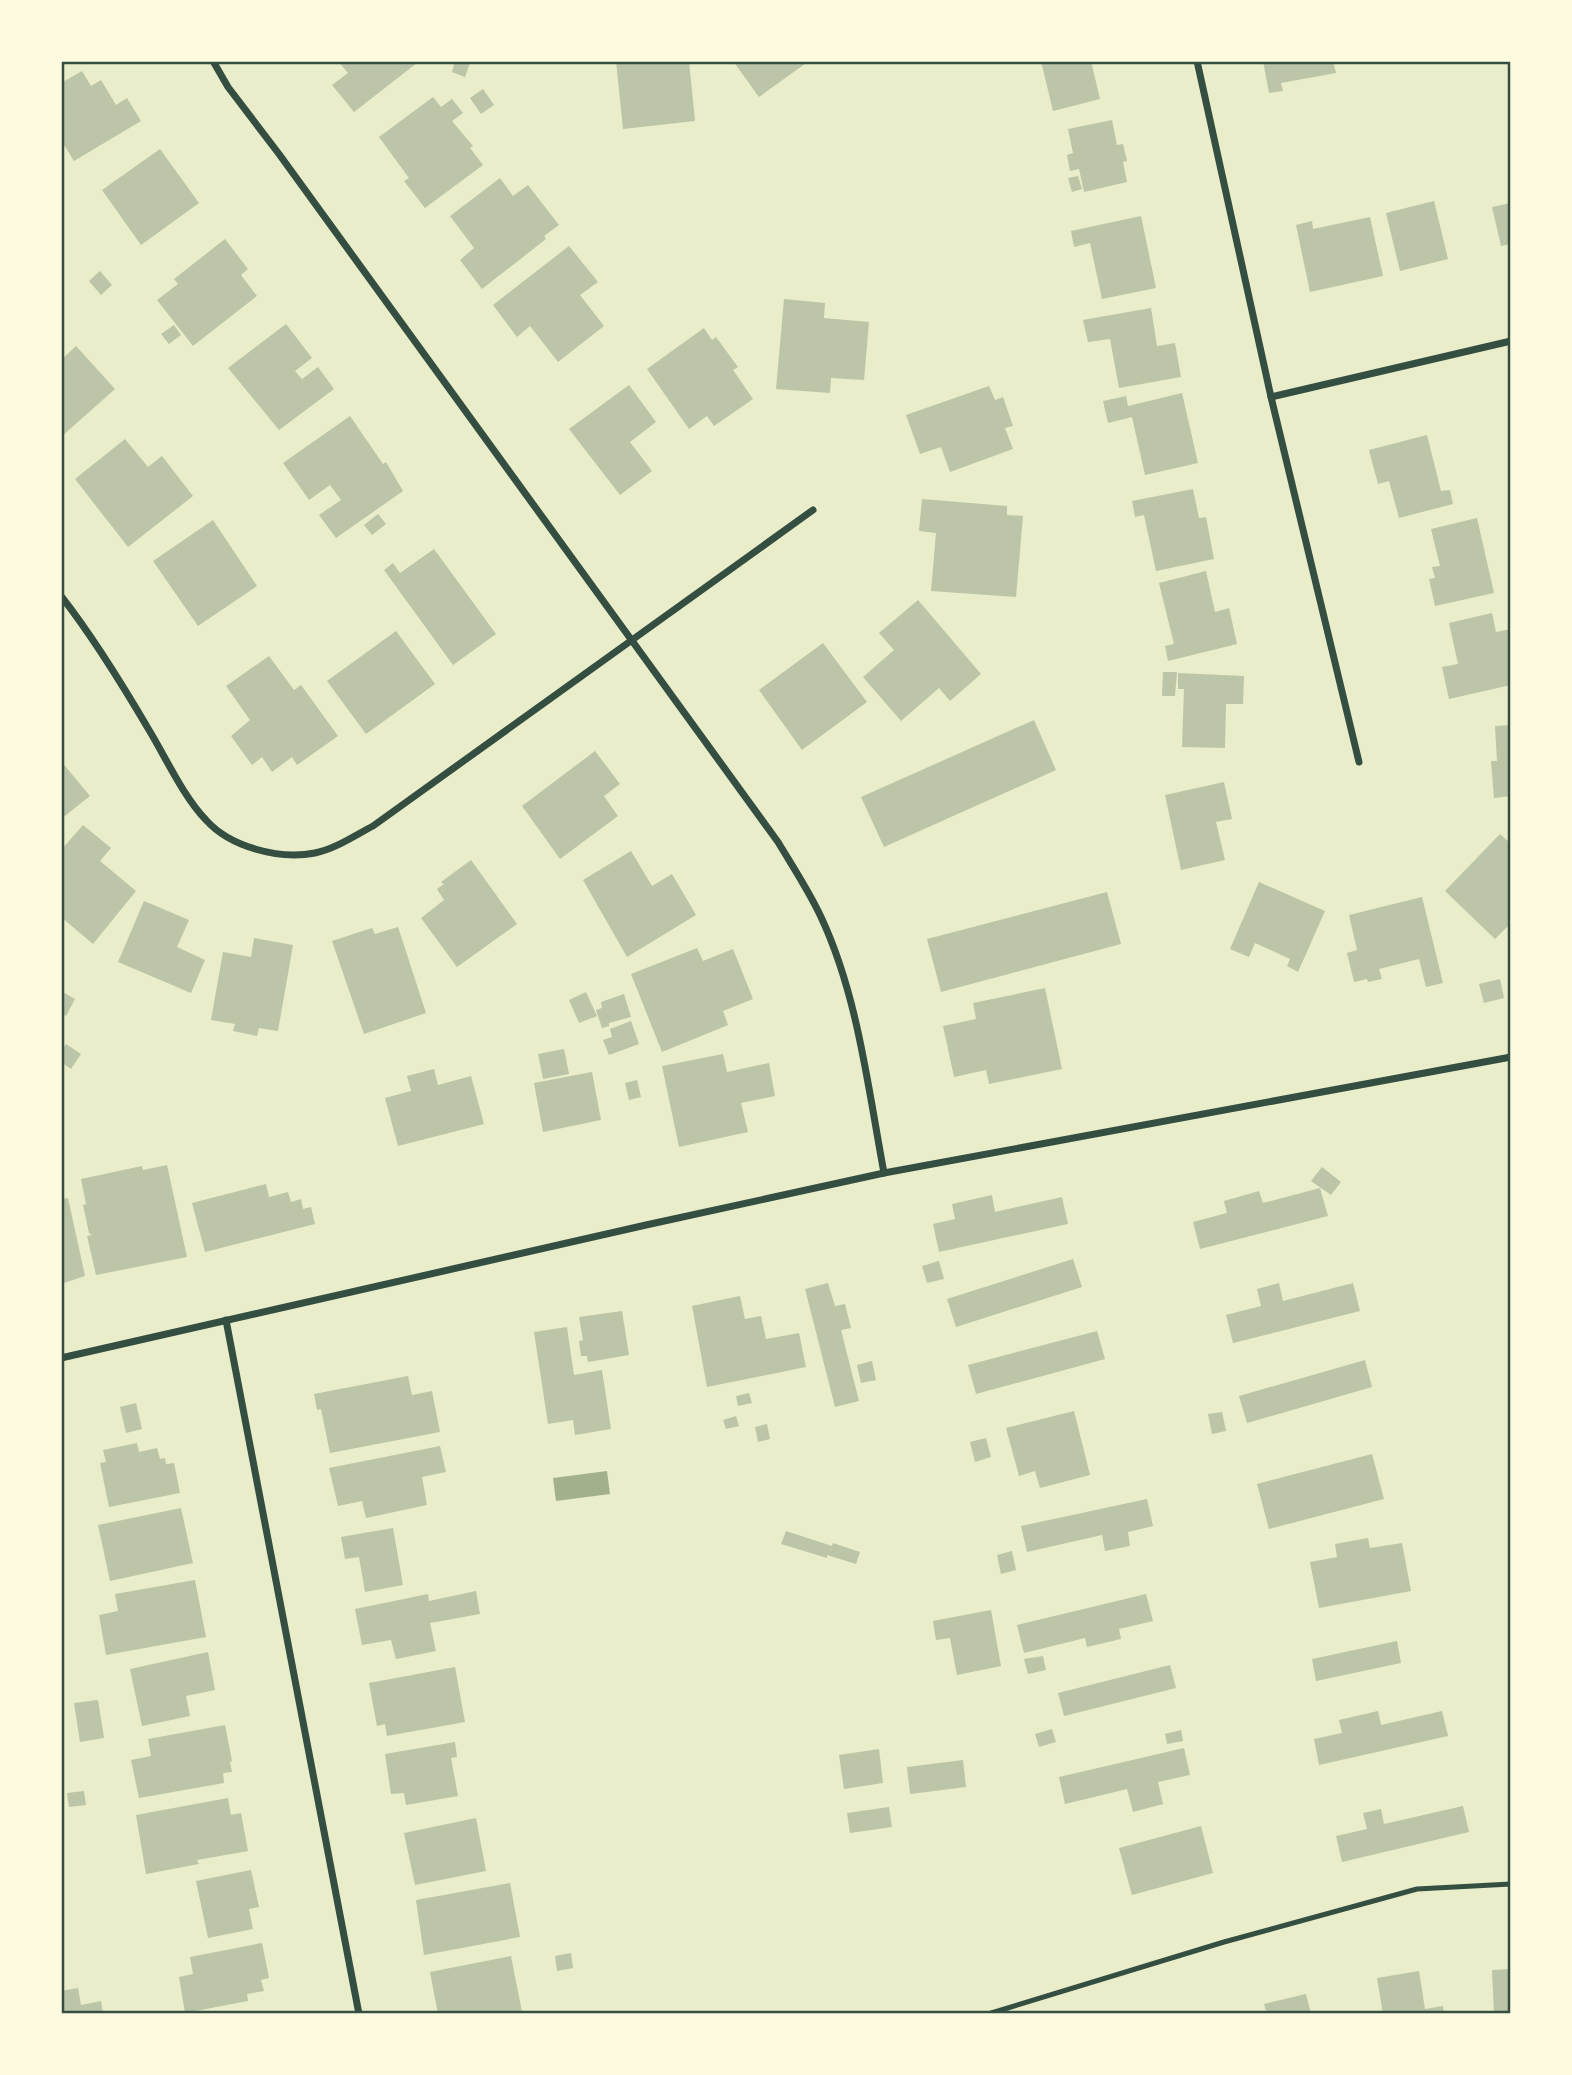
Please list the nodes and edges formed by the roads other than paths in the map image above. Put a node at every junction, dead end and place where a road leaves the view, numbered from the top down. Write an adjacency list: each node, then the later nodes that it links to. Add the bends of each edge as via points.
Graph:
1 (213, 61): 7 (street, via 228,88)
2 (1197, 61): 4 (street)
3 (1511, 341): 4 (street)
4 (1271, 397): 8 (street)
5 (813, 510): 7 (street)
6 (61, 596): 7 (street, via 206,821 230,839 287,854 315,853 373,826)
7 (632, 642): 10 (street, via 778,842 822,918 848,992)
8 (1359, 762)
9 (1511, 1056): 10 (street)
10 (884, 1173): 11 (street)
11 (226, 1321): 12 (street); 14 (street)
12 (61, 1357)
13 (1511, 1884): 15 (lane, via 1418,1889)
14 (359, 2014)
15 (988, 2014)

